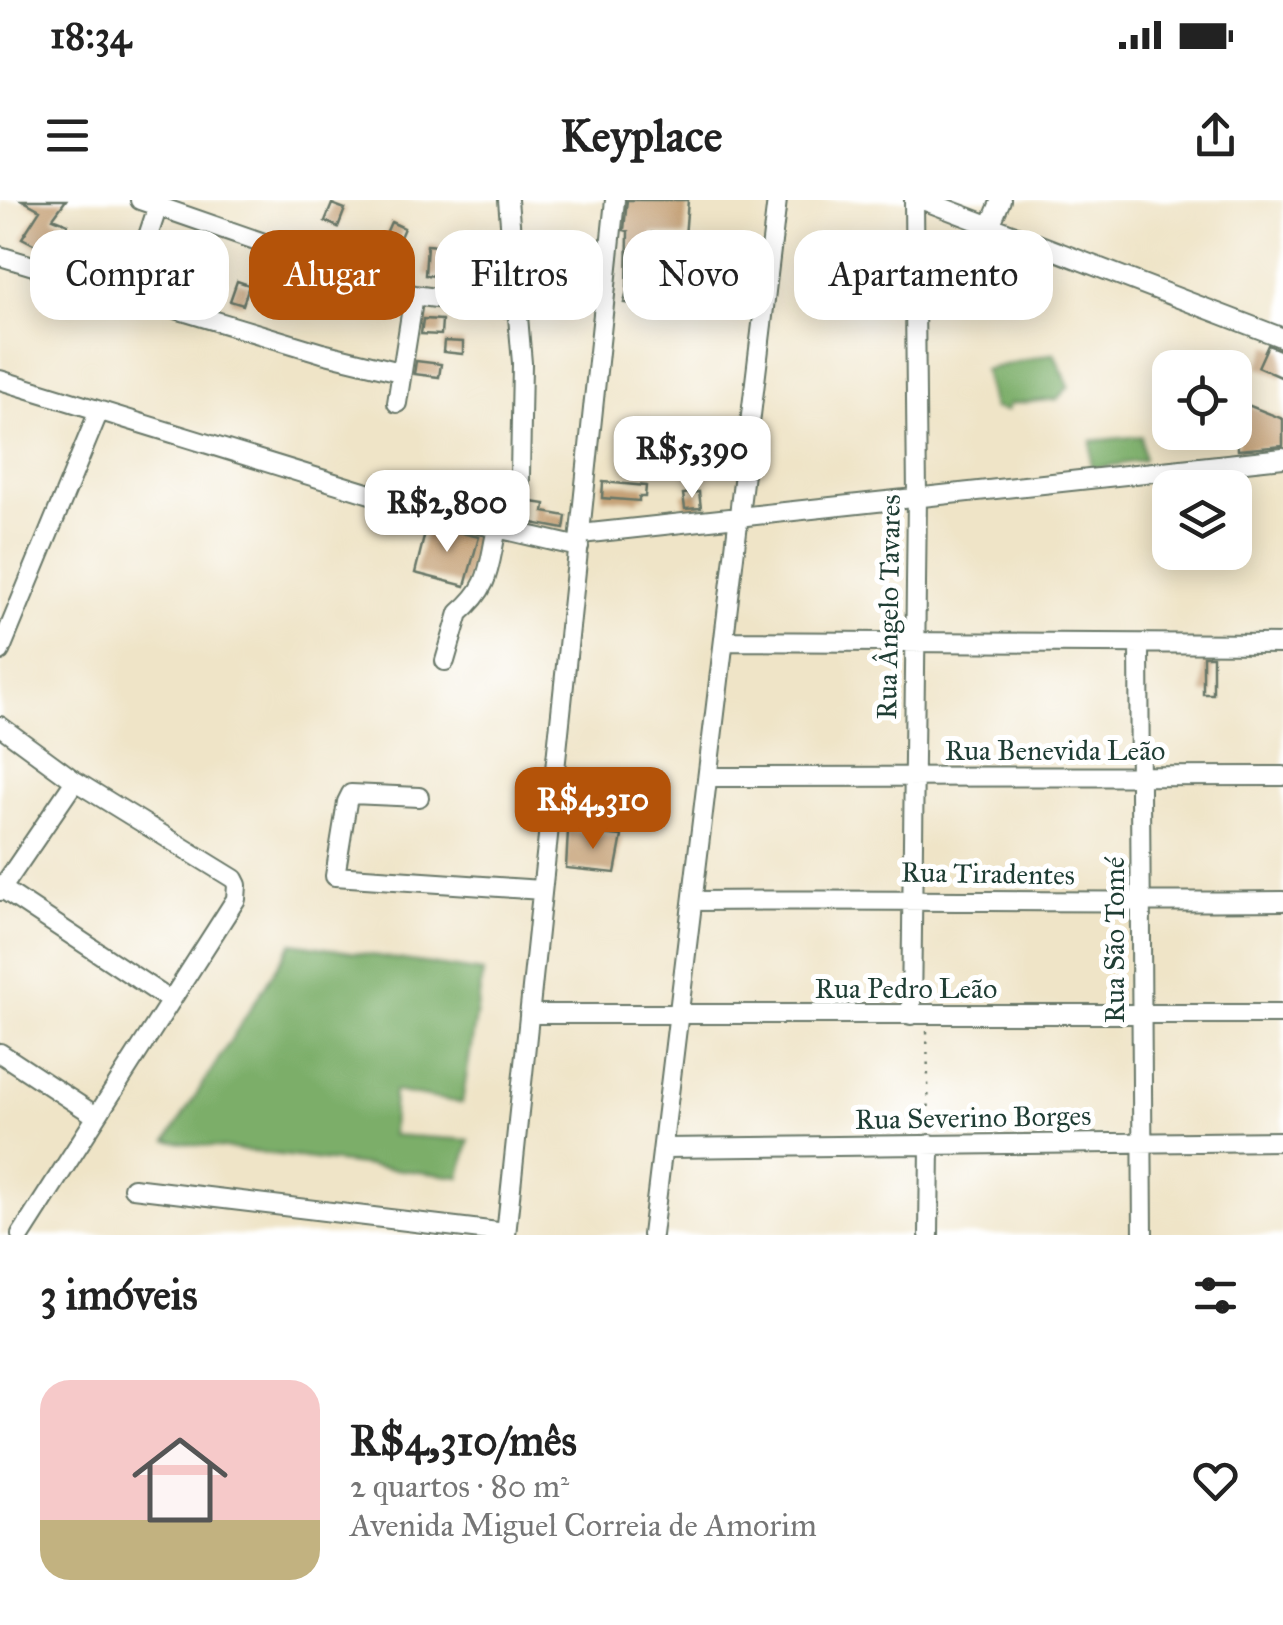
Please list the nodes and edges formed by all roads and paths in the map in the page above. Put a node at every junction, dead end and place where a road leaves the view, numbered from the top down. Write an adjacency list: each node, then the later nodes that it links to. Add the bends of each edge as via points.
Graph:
1 (508, 200): 10 (street)
2 (616, 200): 27 (street)
3 (777, 200): 24 (street)
4 (914, 200): 23 (street, Rua Ângelo Tavares)
5 (922, 200): 8 (street)
6 (1002, 200): 8 (street)
7 (149, 203): 9 (street); 11 (street)
8 (990, 226): 17 (street)
9 (143, 230)
10 (511, 230)
11 (249, 237)
12 (0, 256): 13 (street)
13 (30, 264)
14 (217, 320): 18 (street)
15 (409, 320): 18 (street)
16 (519, 320): 26 (street)
17 (1283, 338)
18 (400, 372): 20 (street)
19 (0, 380): 21 (street)
20 (397, 403)
21 (98, 411): 25 (street); 32 (street)
22 (1283, 458): 23 (street)
23 (917, 497): 24 (street); 29 (street, Rua Ângelo Tavares)
24 (740, 516): 27 (street); 28 (street)
25 (498, 528): 26 (street); 33 (street, via 482,592 458,613)
26 (518, 533): 27 (street)
27 (580, 540): 42 (street)
28 (726, 641): 29 (street); 36 (street)
29 (914, 643): 30 (street); 38 (street, Rua Ângelo Tavares)
30 (1139, 644): 31 (street); 37 (street, Rua São Tomé)
31 (1283, 644)
32 (0, 651)
33 (445, 661)
34 (0, 726): 39 (street)
35 (1283, 776): 37 (street, Rua Benevida Leão)
36 (708, 777): 38 (street, Rua Benevida Leão); 44 (street)
37 (1142, 777): 38 (street, Rua Benevida Leão); 46 (street, Rua São Tomé)
38 (915, 779): 43 (street, Rua Ângelo Tavares)
39 (76, 780): 41 (street); 47 (street, via 234,878 236,899)
40 (419, 797): 42 (street, via 351,794 335,876)
41 (1, 889): 47 (street)
42 (542, 890): 48 (street)
43 (914, 898): 44 (street, Rua Tiradentes); 46 (street, Rua Tiradentes); 51 (street, Rua Ângelo Tavares)
44 (693, 901): 50 (street)
45 (1283, 902): 46 (street, Rua Tiradentes)
46 (1142, 903): 52 (street, Rua São Tomé)
47 (171, 1001): 55 (street)
48 (529, 1014): 50 (street, Rua Pedro Leão); 61 (street)
49 (1283, 1014): 52 (street, Rua Pedro Leão)
50 (679, 1015): 51 (street, Rua Pedro Leão); 59 (street)
51 (919, 1015): 52 (street, Rua Pedro Leão); 58 (path)
52 (1141, 1016): 57 (street, Rua São Tomé)
53 (5, 1056): 54 (street); 55 (street)
54 (0, 1076)
55 (96, 1116): 62 (street)
56 (1283, 1141): 57 (street, Rua Severino Borges)
57 (1143, 1142): 58 (street, Rua Severino Borges); 65 (street, Rua São Tomé)
58 (930, 1144): 59 (street, Rua Severino Borges); 64 (street)
59 (664, 1148): 63 (street)
60 (133, 1188): 61 (street, via 319,1219)
61 (506, 1234)
62 (21, 1235)
63 (652, 1235)
64 (929, 1235)
65 (1143, 1235)

